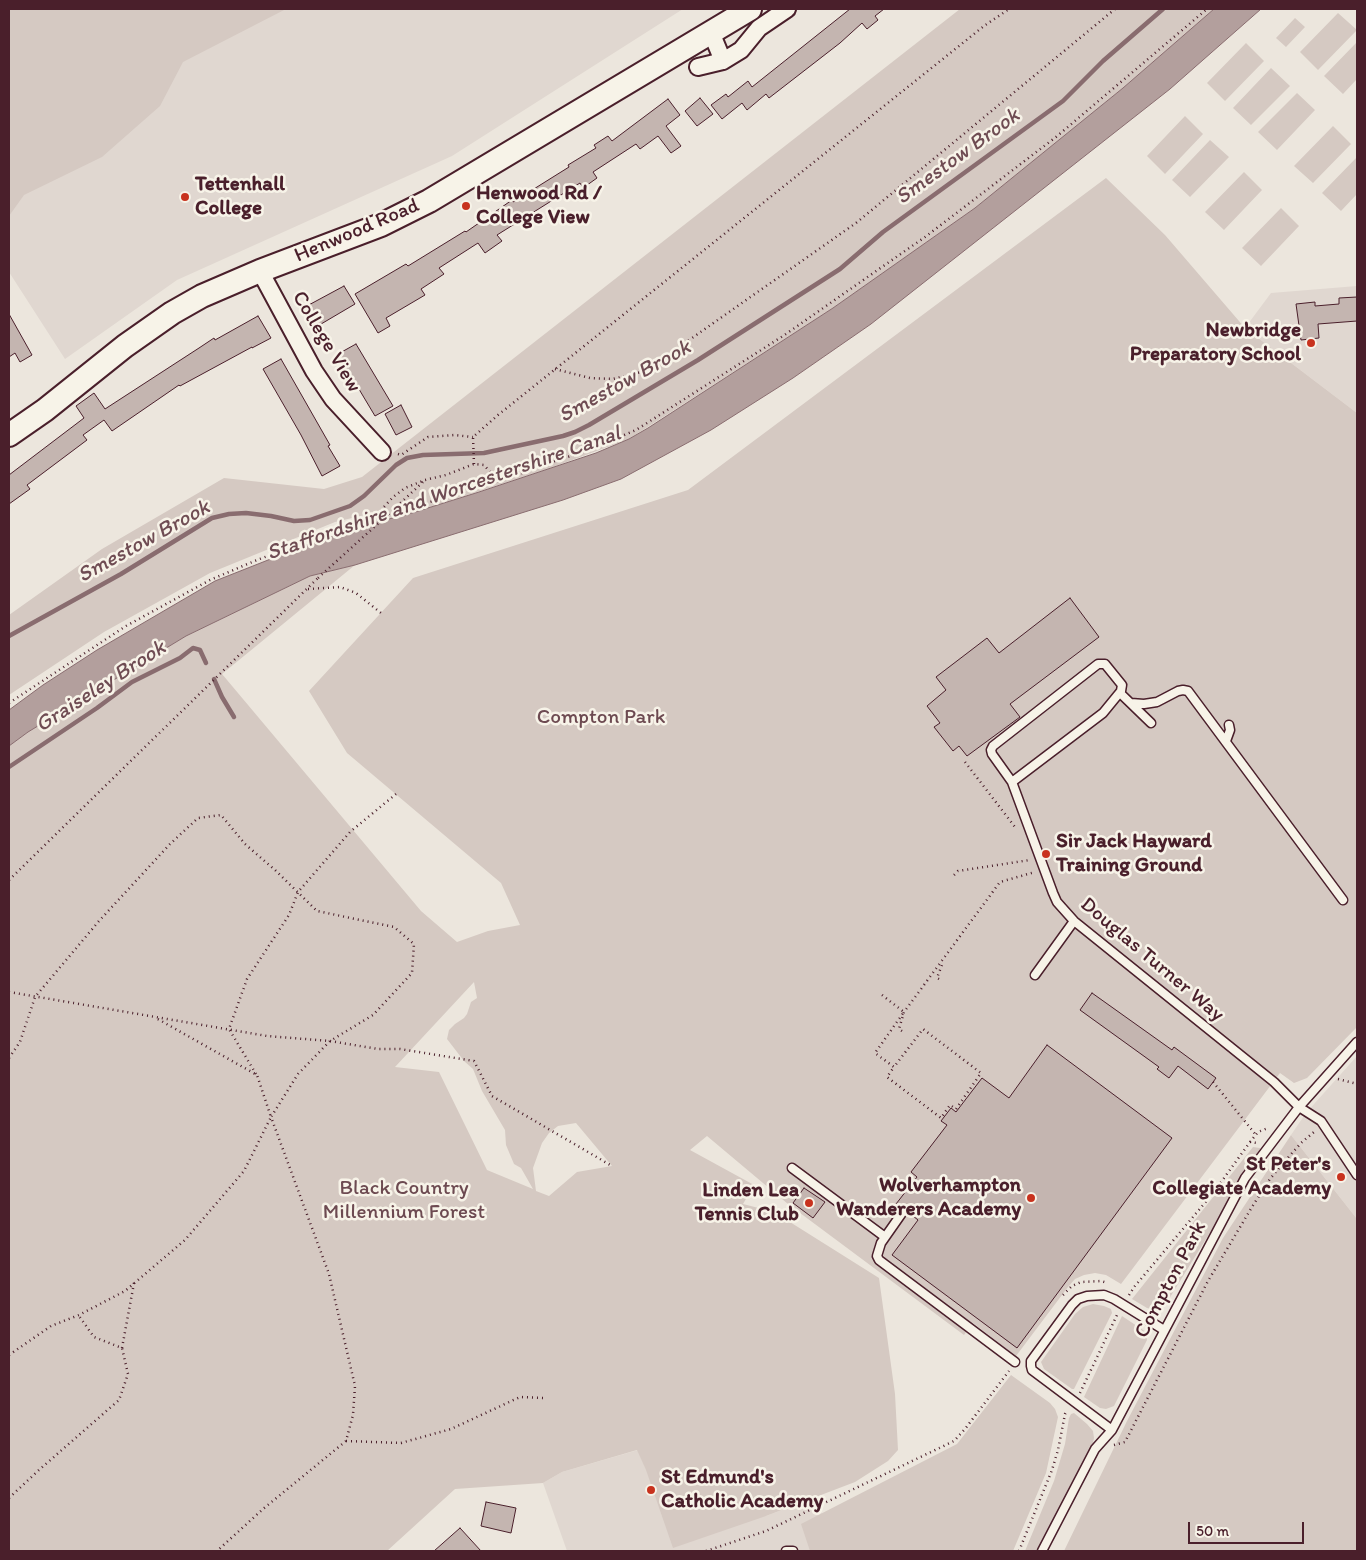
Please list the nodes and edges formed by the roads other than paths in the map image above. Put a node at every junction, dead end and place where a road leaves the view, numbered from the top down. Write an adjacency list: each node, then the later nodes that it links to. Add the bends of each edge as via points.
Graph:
1 (750, 9): 3 (main road, Henwood Road)
2 (787, 9): 4 (street, via 759,28 741,50)
3 (711, 32): 4 (street); 6 (main road, Henwood Road, via 429,201 381,225)
4 (723, 61): 5 (street)
5 (698, 67)
6 (260, 271): 7 (main road, Henwood Road, via 172,312); 8 (street, College View, via 332,399)
7 (9, 435)
8 (382, 452)
9 (1120, 693): 10 (lane); 14 (lane, via 1103,713); 14 (lane, Douglas Turner Way, via 1122,685 1105,664 1098,664 993,746 992,754)
10 (1131, 703): 11 (lane); 13 (lane, via 1157,702 1178,691 1188,691)
11 (1151, 723)
12 (1229, 725): 13 (lane)
13 (1226, 741): 15 (lane)
14 (1012, 782): 16 (lane, Douglas Turner Way, via 1057,902)
15 (1343, 900)
16 (1074, 921): 17 (lane); 19 (lane, Douglas Turner Way, via 1274,1082)
17 (1035, 975)
18 (1357, 1042): 19 (lane, Compton Park)
19 (1299, 1107): 21 (lane, Douglas Turner Way, via 1321,1121); 24 (lane, Compton Park, via 1245,1178)
20 (792, 1168): 23 (lane)
21 (1357, 1174)
22 (902, 1213): 23 (lane)
23 (885, 1237): 25 (lane, via 878,1250 879,1260)
24 (1164, 1330): 26 (lane, Compton Park); 26 (lane, via 1109,1297 1095,1294 1078,1299 1072,1305 1031,1361 1032,1370)
25 (1015, 1362)
26 (1112, 1430): 29 (lane, Compton Park, via 1095,1449)
27 (786, 1551): 28 (lane)
28 (792, 1551)
29 (1042, 1551)

